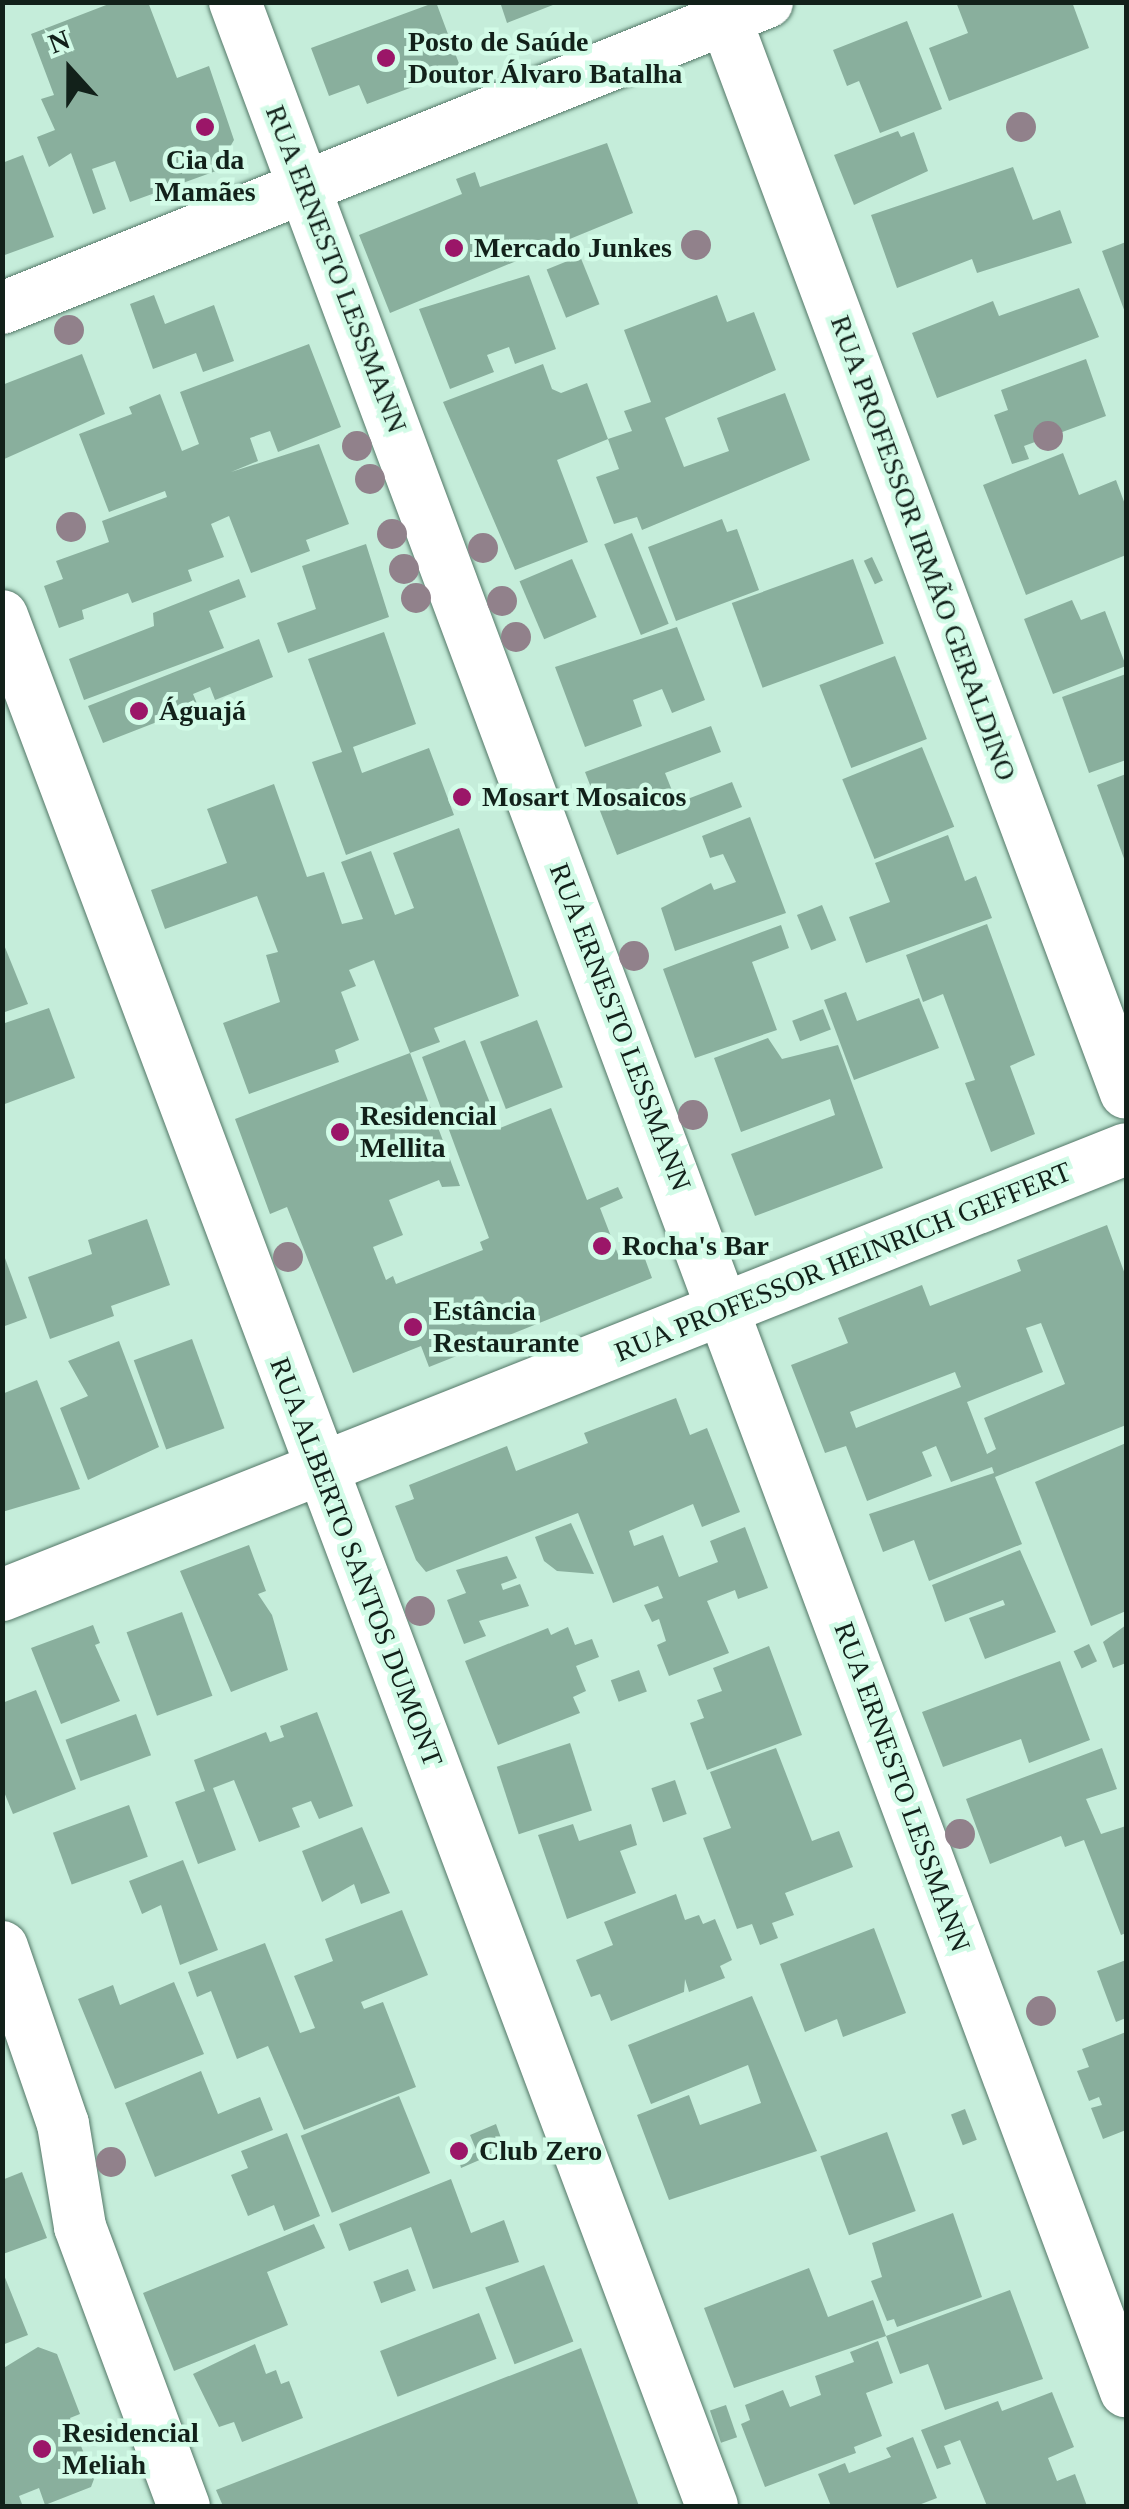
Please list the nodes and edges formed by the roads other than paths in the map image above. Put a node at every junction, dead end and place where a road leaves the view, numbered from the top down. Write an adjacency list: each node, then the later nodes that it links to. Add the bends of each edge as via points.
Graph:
1 (236, 2): 3 (street, RUA ERNESTO LESSMANN)
2 (737, 8): 3 (street); 6 (street, RUA PROFESSOR IRMÃO GERALDINO)
3 (306, 189): 4 (street); 8 (street, RUA ERNESTO LESSMANN)
4 (2, 308)
5 (2, 616): 9 (street, RUA ALBERTO SANTOS DUMONT)
6 (1126, 1093)
7 (1126, 1149): 8 (street, RUA PROFESSOR HEINRICH GEFFERT)
8 (726, 1308): 9 (street, RUA PROFESSOR HEINRICH GEFFERT); 12 (street, RUA ERNESTO LESSMANN)
9 (320, 1471): 10 (street, RUA PROFESSOR HEINRICH GEFFERT); 14 (street, RUA ALBERTO SANTOS DUMONT)
10 (2, 1595)
11 (3, 1948): 13 (street, via 63,2124 80,2227)
12 (1126, 2391)
13 (184, 2506)
14 (712, 2506)

